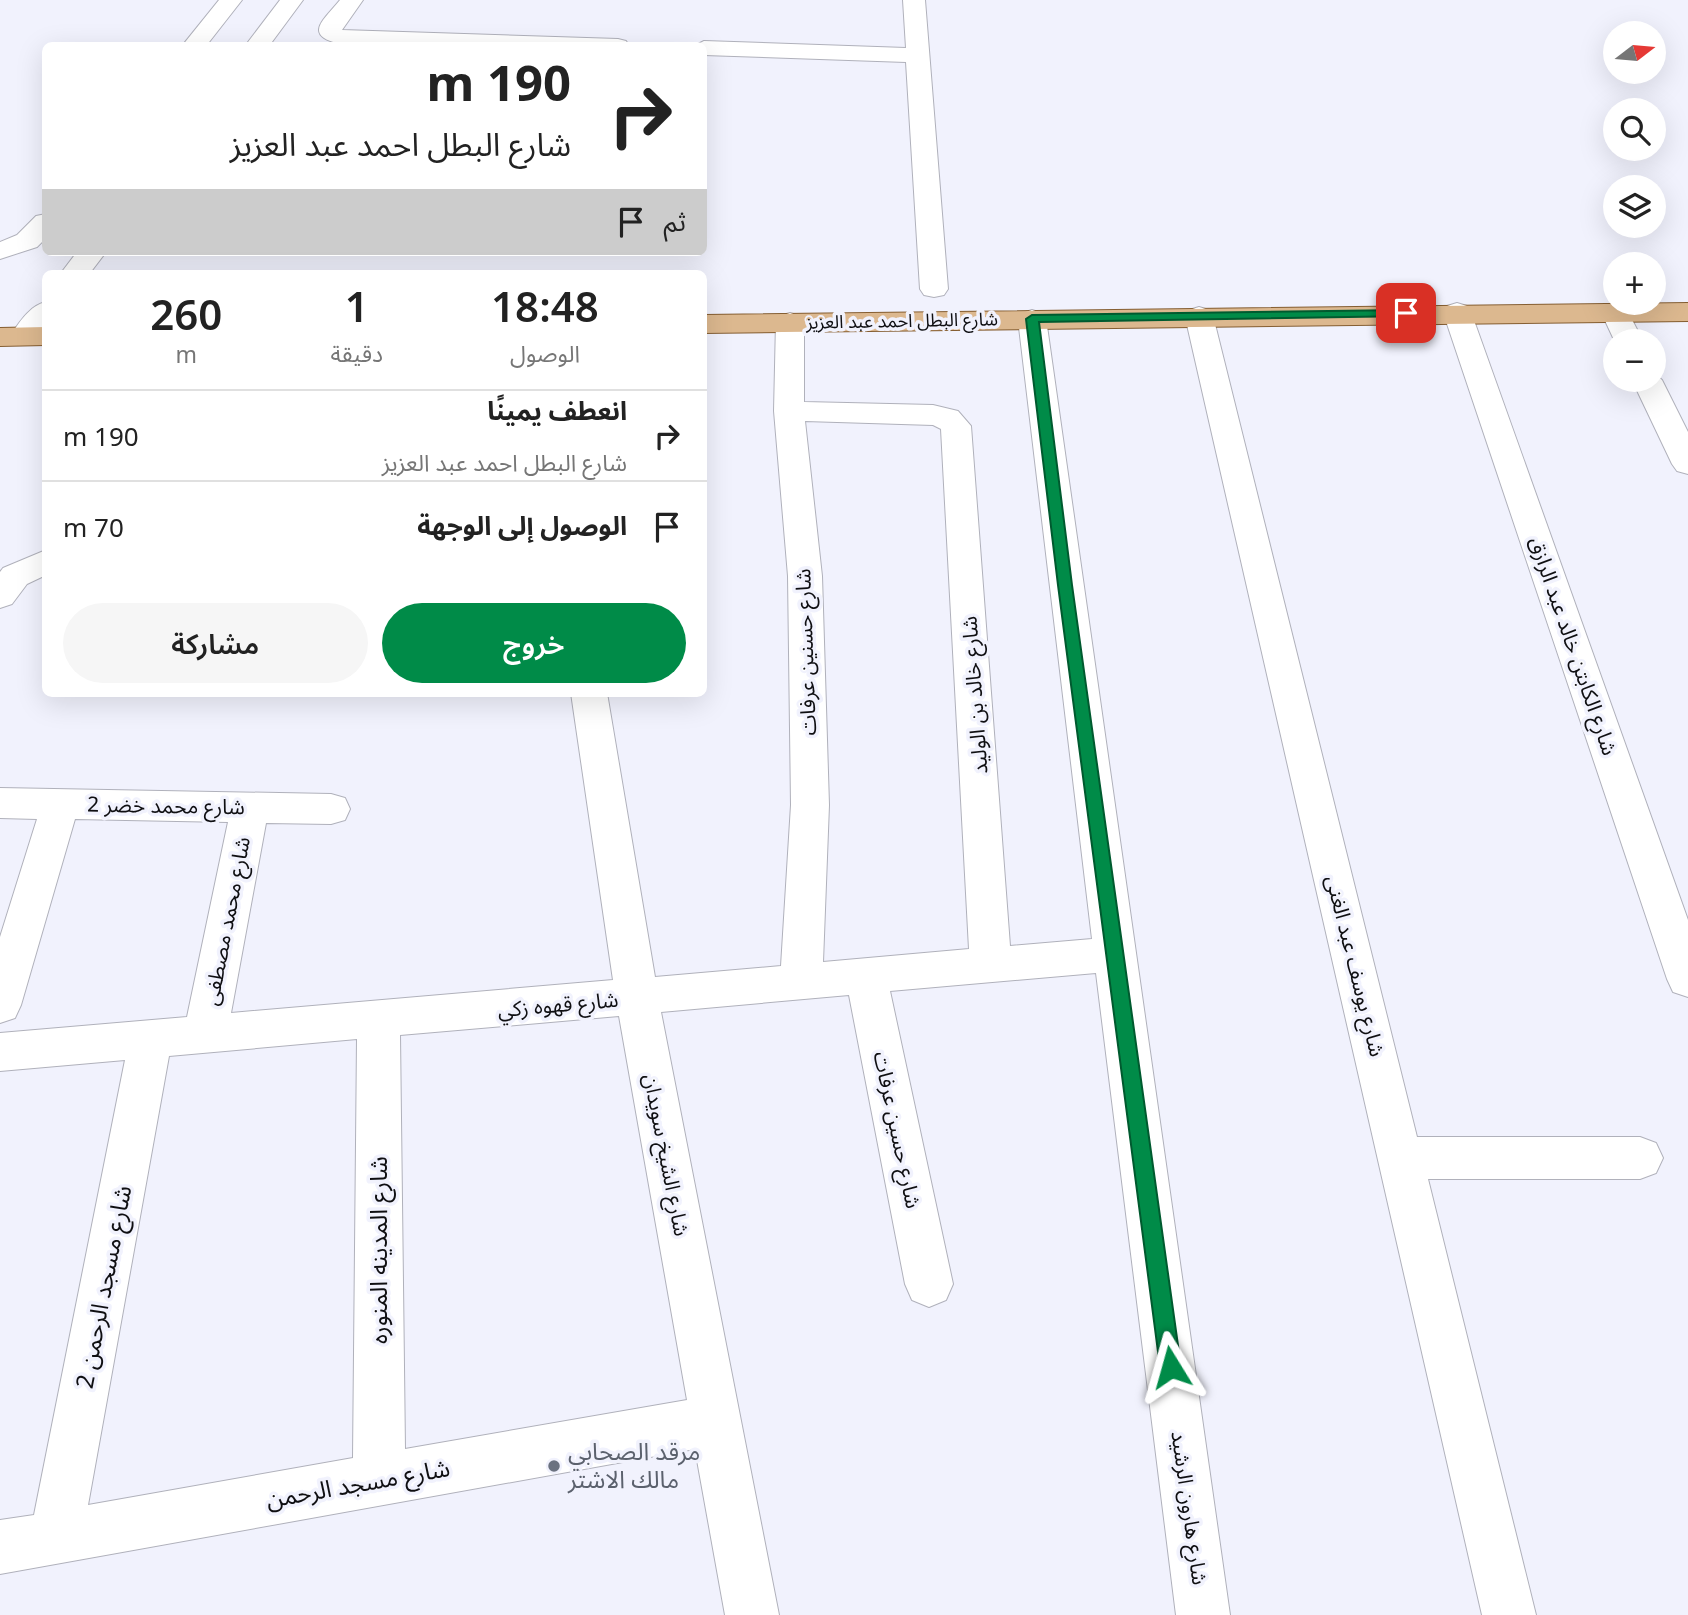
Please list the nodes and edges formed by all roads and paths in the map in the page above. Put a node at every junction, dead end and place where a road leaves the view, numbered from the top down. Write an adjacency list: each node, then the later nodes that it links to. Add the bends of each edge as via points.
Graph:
1 (231, 0): 5 (street)
2 (292, 0): 6 (street)
3 (352, 0): 7 (street, via 330,34)
4 (914, 0): 9 (street)
5 (196, 42)
6 (259, 42)
7 (494, 42)
8 (707, 48): 9 (street)
9 (917, 54): 14 (street)
10 (42, 226): 11 (street, via 27,241)
11 (0, 251)
12 (89, 256): 13 (street)
13 (77, 270)
14 (934, 289)
15 (1457, 312): 16 (main road, شارع البطل احمد عبد العزيز); 20 (main road, شارع البطل احمد عبد العزيز); 38 (street, شارع الكابتن خالد عبد الرازق)
16 (1603, 312)
17 (1666, 312): 18 (main road, شارع البطل احمد عبد العزيز)
18 (1688, 312)
19 (42, 315): 24 (street)
20 (1199, 316): 21 (main road, شارع البطل احمد عبد العزيز); 46 (street, شارع يوسف عبد الغنى)
21 (1032, 319): 22 (main road, شارع البطل احمد عبد العزيز); 35 (street, شارع هارون الرشيد)
22 (790, 323): 23 (main road, شارع البطل احمد عبد العزيز); 26 (street, شارع حسنين عرفات)
23 (707, 324)
24 (23, 336)
25 (1653, 392): 27 (street)
26 (789, 411): 36 (street, شارع خالد بن الوليد, via 933,415 956,426); 39 (street, شارع حسنين عرفات, via 805,576 809,778)
27 (1688, 464)
28 (42, 562): 29 (street, via 24,569)
29 (2, 592)
30 (590, 697): 40 (street, شارع الشيخ سويدان)
31 (0, 803): 32 (street, شارع محمد خضر 2)
32 (60, 805): 33 (street, شارع محمد خضر 2); 41 (street)
33 (250, 808): 34 (street, شارع محمد خضر 2); 43 (street, شارع محمد مصطفى)
34 (331, 809)
35 (1116, 954): 36 (street, شارع قهوه زكي); 54 (street, شارع هارون الرشيد)
36 (991, 965): 37 (street, شارع قهوه زكي)
37 (866, 976): 39 (street, شارع قهوه زكي); 48 (street, شارع حسين عرفات)
38 (1688, 979)
39 (801, 982): 40 (street, شارع قهوه زكي)
40 (637, 998): 42 (street, شارع قهوه زكي); 49 (street, شارع الشيخ سويدان)
41 (0, 1005)
42 (379, 1020): 43 (street, شارع قهوه زكي); 50 (street, شارع المدينه المنوره)
43 (205, 1035): 44 (street, شارع قهوه زكي)
44 (151, 1039): 45 (street, شارع قهوه زكي); 51 (street, شارع مسجد الرحمن 2)
45 (0, 1052)
46 (1401, 1158): 47 (street); 55 (street, شارع يوسف عبد الغنى)
47 (1640, 1158)
48 (929, 1284)
49 (715, 1420): 50 (street, شارع مسجد الرحمن); 53 (street, شارع الشيخ سويدان)
50 (379, 1481): 51 (street, شارع مسجد الرحمن)
51 (56, 1535): 52 (street, شارع مسجد الرحمن)
52 (0, 1546)
53 (752, 1615)
54 (1203, 1615)
55 (1510, 1615)

